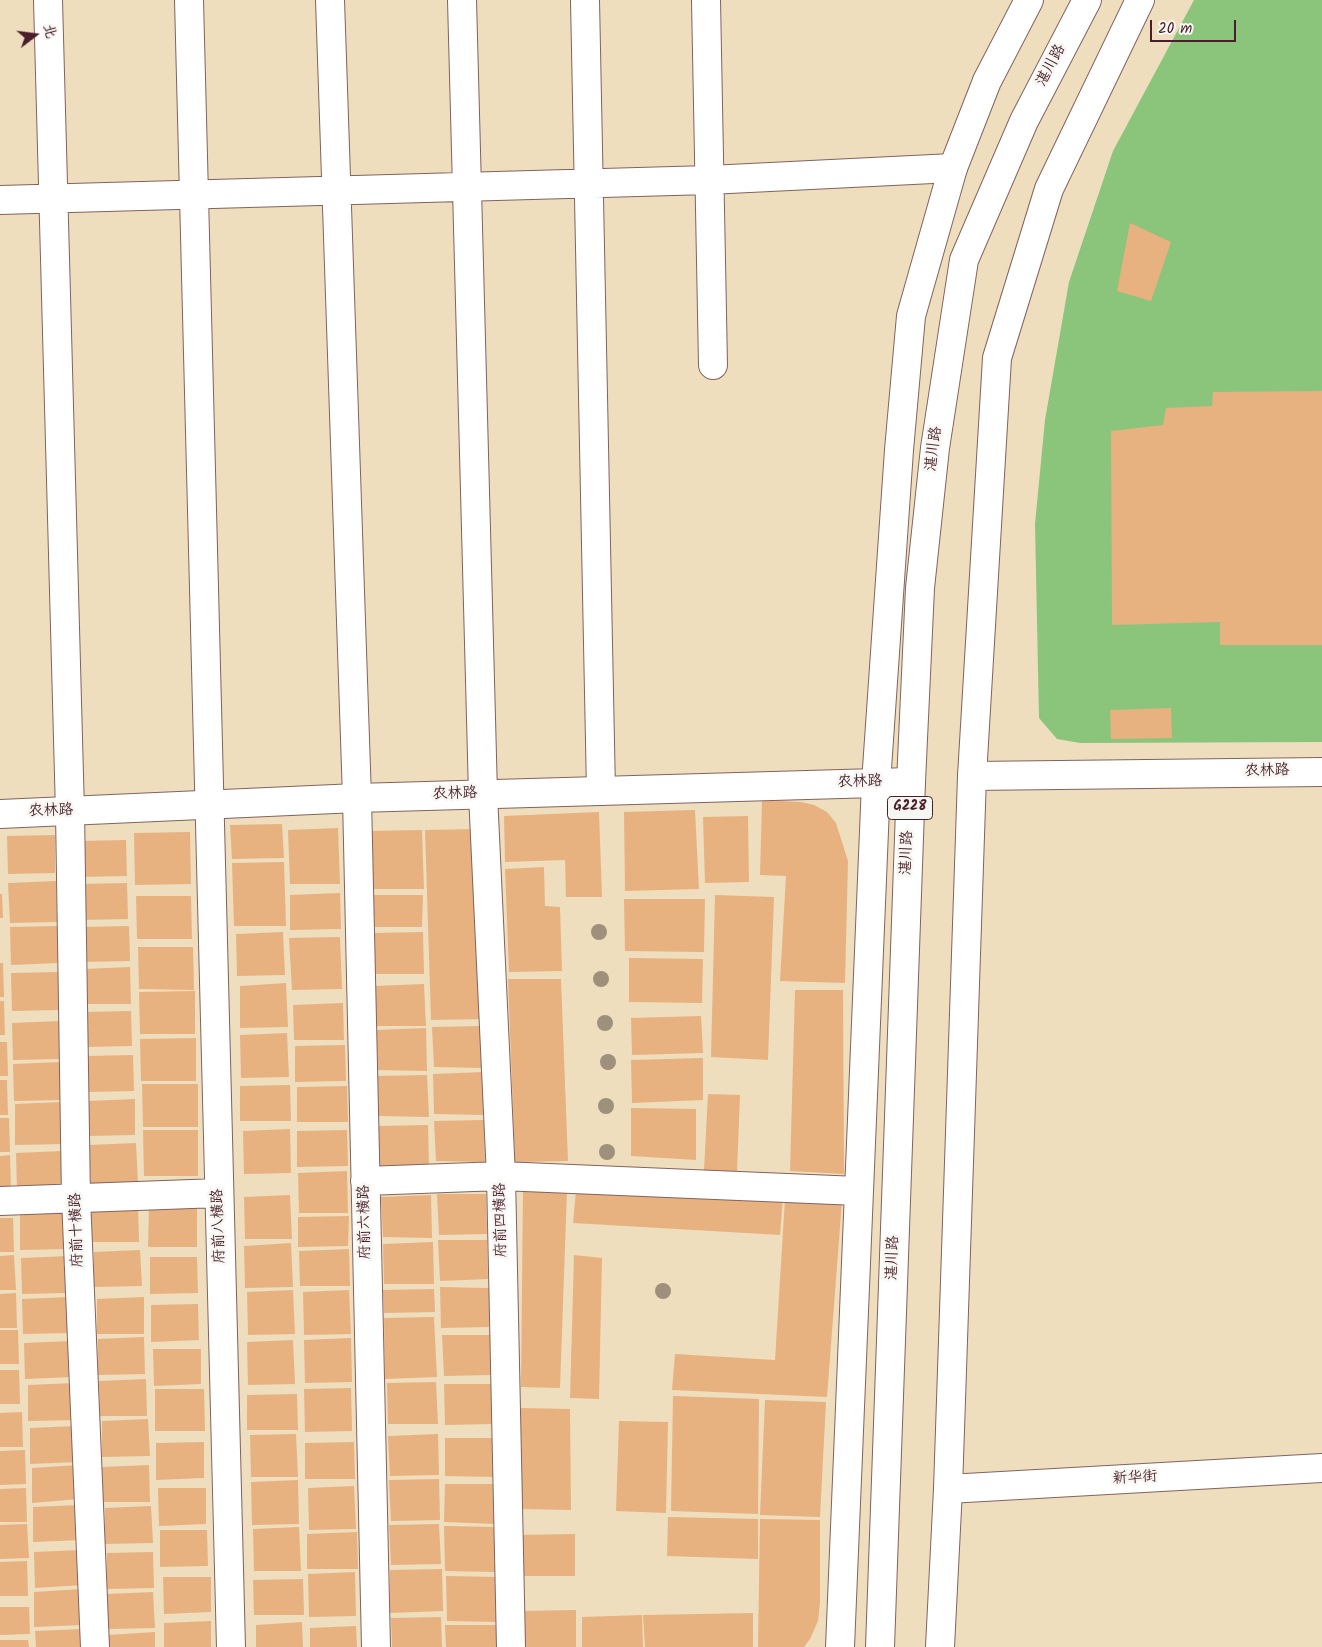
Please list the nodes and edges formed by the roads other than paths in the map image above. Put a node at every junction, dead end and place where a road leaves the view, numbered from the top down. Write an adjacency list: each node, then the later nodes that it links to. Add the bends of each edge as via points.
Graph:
1 (48, 0): 16 (main road, 府前十横路)
2 (188, 0): 15 (main road, 府前八横路)
3 (330, 0): 14 (main road, 府前六横路)
4 (462, 0): 13 (main road, 府前四横路)
5 (585, 0): 12 (main road)
6 (706, 0): 11 (main road)
7 (1029, 0): 10 (main road, via 987,81)
8 (1087, 0): 21 (main road, 湛川路 / G228, via 1024,121 964,260 933,466 920,588)
9 (1140, 0): 20 (main road, via 1049,189 997,358)
10 (953, 168): 11 (main road); 22 (main road, via 911,316)
11 (709, 180): 12 (main road); 18 (main road)
12 (589, 183): 13 (main road); 23 (main road)
13 (467, 186): 14 (main road); 24 (main road, 府前四横路)
14 (337, 190): 15 (main road); 25 (main road, 府前六横路)
15 (194, 193): 16 (main road); 26 (main road, 府前八横路)
16 (54, 198): 17 (main road); 27 (main road, 府前十横路)
17 (0, 200)
18 (713, 365)
19 (1322, 772): 20 (main road, 农林路)
20 (972, 776): 36 (main road)
21 (911, 782): 22 (main road, 农林路); 42 (main road, 湛川路 / G228)
22 (876, 783): 23 (main road, 农林路); 31 (main road)
23 (601, 791): 24 (main road, 农林路)
24 (483, 794): 25 (main road, 农林路); 29 (main road, 府前四横路)
25 (357, 798): 26 (main road, 农林路); 30 (main road, 府前六横路)
26 (209, 805): 27 (main road, 农林路); 32 (main road, 府前八横路)
27 (70, 812): 28 (main road, 农林路); 33 (main road, 府前十横路)
28 (0, 814)
29 (501, 1176): 30 (main road); 31 (main road); 40 (main road, 府前四横路)
30 (365, 1181): 39 (main road, 府前六横路)
31 (858, 1191): 41 (main road)
32 (220, 1193): 33 (main road); 38 (main road, 府前八横路)
33 (76, 1198): 34 (main road); 37 (main road, 府前十横路)
34 (0, 1201)
35 (1322, 1468): 36 (main road, 新华街)
36 (948, 1489): 43 (main road)
37 (95, 1647)
38 (231, 1647)
39 (376, 1647)
40 (511, 1647)
41 (840, 1647)
42 (880, 1647)
43 (940, 1647)

